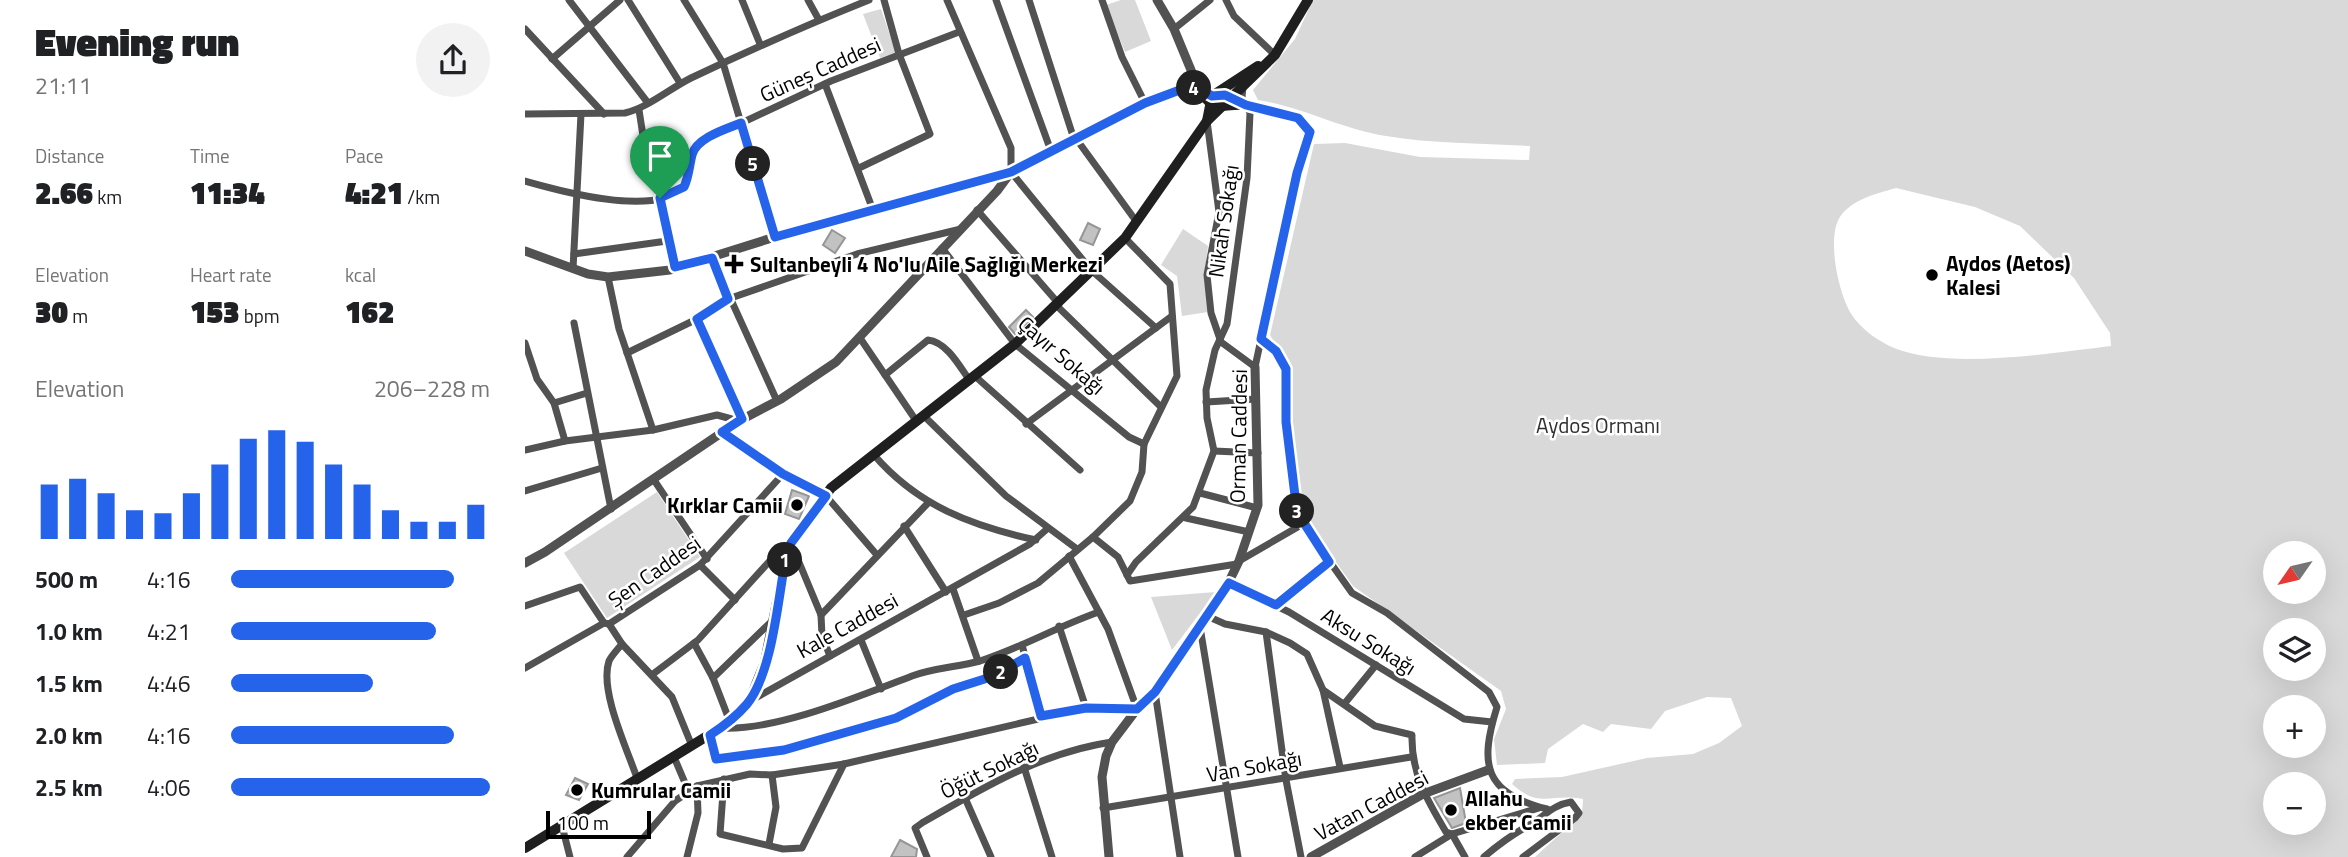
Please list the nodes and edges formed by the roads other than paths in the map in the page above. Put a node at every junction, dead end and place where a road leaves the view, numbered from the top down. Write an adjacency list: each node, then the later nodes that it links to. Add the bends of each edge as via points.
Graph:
1 (569, 0): 19 (street)
2 (620, 0): 19 (street)
3 (628, 0): 28 (street)
4 (684, 0): 27 (street)
5 (742, 0): 23 (street)
6 (808, 0): 18 (street)
7 (869, 0): 17 (street)
8 (884, 0): 24 (street)
9 (947, 0): 22 (street)
10 (996, 0): 44 (street)
11 (1029, 0): 43 (street)
12 (1102, 0): 34 (street, via 1122,57)
13 (1158, 0): 21 (street)
14 (1210, 0): 21 (street)
15 (1226, 0): 25 (street, via 1234,16)
16 (1305, 2): 25 (main road)
17 (848, 4): 18 (street)
18 (819, 20): 23 (street)
19 (589, 25): 26 (street); 33 (street)
20 (525, 29): 26 (street)
21 (1174, 29): 30 (street)
22 (958, 32): 24 (street, Güneş Caddesi); 46 (street, via 1011,148)
23 (760, 44): 27 (street)
24 (899, 54): 29 (street, Güneş Caddesi); 45 (street, via 930,134)
25 (1275, 55): 31 (main road); 32 (main road)
26 (552, 59): 40 (street)
27 (723, 63): 28 (street); 42 (street)
28 (680, 83): 33 (street)
29 (825, 84): 42 (street, Güneş Caddesi); 45 (street)
30 (1198, 88): 32 (main road); 34 (street, via 1185,88)
31 (1243, 88): 35 (main road); 36 (street, Nikah Sokağı)
32 (1210, 100): 35 (main road); 41 (main road)
33 (648, 103): 37 (street)
34 (1145, 103): 43 (street)
35 (1226, 104): 36 (main road); 41 (main road)
36 (1246, 105): 72 (street, Orman Caddesi, via 1298,118 1310,132); 73 (street, Nikah Sokağı, via 1251,113 1247,178)
37 (639, 110): 40 (street); 49 (street, via 646,155)
38 (525, 114): 39 (street)
39 (580, 114): 40 (street); 48 (street)
40 (604, 114)
41 (1207, 121): 52 (main road); 73 (street, via 1219,212 1207,285)
42 (741, 123): 49 (street, Güneş Caddesi, via 699,144 692,153 684,187); 54 (street)
43 (1076, 138): 44 (street); 52 (street)
44 (1051, 151): 46 (street)
45 (859, 168): 50 (street)
46 (1011, 172): 50 (street); 51 (street); 63 (street)
47 (525, 181): 48 (street)
48 (577, 195): 49 (street, via 611,200); 59 (street)
49 (660, 198): 56 (street)
50 (873, 210): 54 (street)
51 (978, 210): 53 (street); 66 (street)
52 (1136, 221): 55 (main road)
53 (961, 229): 57 (street); 65 (street, via 857,254)
54 (775, 237): 60 (street)
55 (1125, 238): 63 (main road); 67 (street, via 1170,284)
56 (667, 242): 59 (street); 61 (street)
57 (942, 248): 71 (street); 75 (street, Çayır Sokağı)
58 (525, 251): 62 (street)
59 (574, 254): 62 (street)
60 (712, 258): 61 (street); 65 (street)
61 (675, 267): 64 (street)
62 (573, 269): 64 (street)
63 (1091, 270): 66 (main road); 70 (street)
64 (608, 277): 76 (street)
65 (728, 299): 68 (street); 84 (street)
66 (1058, 305): 75 (main road); 77 (street)
67 (1172, 316): 70 (street); 87 (street, via 1177,376)
68 (697, 319): 76 (street); 88 (street)
69 (574, 323): 82 (street)
70 (1156, 328): 77 (street)
71 (860, 338): 79 (street); 84 (street, via 836,362)
72 (1261, 339): 78 (street, Orman Caddesi); 111 (street, via 1276,351 1286,369 1294,496)
73 (1221, 342): 78 (street); 85 (street, Nikah Sokağı, via 1210,368)
74 (525, 343): 86 (street, via 537,379)
75 (1015, 344): 80 (main road); 81 (street, Çayır Sokağı)
76 (627, 352): 91 (street)
77 (1112, 362): 81 (street); 87 (street)
78 (1255, 367): 83 (street, Orman Caddesi)
79 (885, 375): 80 (street, via 928,340 945,348); 89 (street)
80 (973, 379): 89 (main road); 90 (street)
81 (1075, 390): 90 (street); 95 (street, Çayır Sokağı, via 1129,437)
82 (587, 393): 86 (street); 93 (street)
83 (1256, 399): 85 (street); 98 (street, Orman Caddesi)
84 (777, 401): 88 (street)
85 (1206, 402): 97 (street, Nikah Sokağı)
86 (554, 403): 94 (street)
87 (1160, 406): 95 (street)
88 (740, 420): 91 (street, via 717,415); 92 (street)
89 (921, 420): 99 (main road); 113 (street)
90 (1026, 424): 101 (street)
91 (653, 430): 93 (street)
92 (722, 432): 102 (street); 103 (street)
93 (595, 437): 94 (street); 100 (street)
94 (565, 441): 96 (street)
95 (1144, 444): 115 (street, via 1142,472 1130,501)
96 (525, 450)
97 (1213, 451): 98 (street); 105 (street)
98 (1258, 453): 108 (street, Orman Caddesi)
99 (874, 456): 106 (main road); 107 (street)
100 (602, 468): 104 (street); 109 (street)
101 (1080, 470)
102 (783, 474): 106 (street); 121 (street, Şen Caddesi)
103 (654, 480): 109 (street); 121 (street)
104 (525, 491)
105 (1200, 493): 108 (street); 110 (street)
106 (826, 496): 117 (main road); 119 (street)
107 (928, 503): 112 (street); 116 (street, via 969,523)
108 (1257, 508): 114 (street, Orman Caddesi)
109 (611, 509): 123 (street)
110 (1186, 518): 114 (street); 126 (street, via 1136,562)
111 (1303, 524): 122 (street); 124 (street)
112 (905, 526): 119 (street); 128 (street)
113 (1047, 528): 116 (street, Kale Caddesi); 118 (street)
114 (1249, 532): 124 (street, Orman Caddesi)
115 (1093, 537): 118 (street); 126 (street, via 1118,556)
116 (1036, 540): 128 (street, Kale Caddesi)
117 (791, 543): 129 (street); 133 (street); 136 (main road)
118 (1077, 549): 120 (street)
119 (877, 555): 133 (street)
120 (1069, 556): 132 (street); 134 (street, via 1038,583)
121 (707, 559): 125 (street, Şen Caddesi)
122 (1329, 562): 130 (street); 160 (street, via 1352,593 1387,613 1489,692 1497,707)
123 (525, 563)
124 (1238, 563): 126 (street); 127 (street, Orman Caddesi)
125 (700, 565): 129 (street); 137 (street, Şen Caddesi)
126 (1129, 578)
127 (1229, 583): 130 (street, Aksu Sokağı); 135 (street, Orman Caddesi)
128 (949, 590): 134 (street); 141 (street, Kale Caddesi)
129 (735, 600): 142 (street)
130 (1276, 605): 148 (street, Aksu Sokağı)
131 (525, 606): 137 (street, via 580,587)
132 (1099, 612): 138 (street); 158 (street)
133 (821, 615): 145 (street, via 822,636)
134 (964, 615): 147 (street)
135 (1207, 616): 139 (street, Orman Caddesi); 140 (street)
136 (773, 620): 151 (street); 155 (main road, via 765,662)
137 (607, 623): 143 (street); 149 (street, Şen Caddesi)
138 (1059, 626): 144 (street); 157 (street)
139 (1200, 627): 154 (street, Orman Caddesi); 176 (street)
140 (1266, 632): 153 (street, via 1307,654); 174 (street)
141 (861, 640): 145 (street, Kale Caddesi); 152 (street)
142 (694, 643): 150 (street); 151 (street)
143 (622, 644): 150 (street); 172 (street, via 610,658 607,675)
144 (1022, 645): 146 (street); 147 (street)
145 (830, 656): 155 (street, Kale Caddesi)
146 (1025, 658): 159 (street); 162 (street, via 896,718 784,750 716,759)
147 (978, 661): 152 (street, via 915,675)
148 (1376, 665): 156 (street); 160 (street, Aksu Sokağı, via 1464,719)
149 (525, 668)
150 (653, 674): 164 (street, via 673,697)
151 (713, 678): 161 (street)
152 (881, 689): 161 (street, via 741,729)
153 (1324, 690): 156 (street); 169 (street)
154 (1155, 692): 158 (street, Orman Caddesi); 179 (street)
155 (749, 702): 161 (main road, Kale Caddesi)
156 (1345, 703): 166 (street, via 1375,726 1412,735)
157 (1086, 708): 158 (street); 159 (street)
158 (1137, 709): 163 (street, Orman Caddesi)
159 (1041, 716): 167 (street)
160 (1492, 722): 170 (street)
161 (725, 725): 162 (main road, Kale Caddesi)
162 (710, 735): 164 (main road, Kale Caddesi)
163 (1112, 742): 168 (street, Öğüt Sokağı, via 1079,747); 181 (street, Orman Caddesi, via 1102,777)
164 (692, 746): 165 (main road, Kale Caddesi)
165 (674, 757): 172 (main road, Kale Caddesi); 177 (street)
166 (1411, 757): 169 (street, Van Sokağı); 178 (street)
167 (843, 764): 171 (street); 185 (street, via 802,848)
168 (1024, 767): 180 (street, Öğüt Sokağı); 193 (street)
169 (1340, 767): 174 (street, Van Sokağı)
170 (1487, 770): 178 (street, Vatan Caddesi); 182 (street, via 1524,803)
171 (772, 775): 173 (street); 185 (street, via 776,807)
172 (637, 778): 183 (main road, Kale Caddesi)
173 (724, 779): 175 (street); 185 (street, via 720,834)
174 (1286, 780): 176 (street, Van Sokağı); 197 (street)
175 (697, 786): 177 (street); 190 (street, via 698,813)
176 (1227, 789): 179 (street, Van Sokağı); 196 (street)
177 (688, 790): 189 (street)
178 (1423, 794): 184 (street, via 1446,832); 187 (street, Vatan Caddesi)
179 (1171, 796): 181 (street, Van Sokağı); 195 (street)
180 (965, 797): 191 (street, Öğüt Sokağı, via 915,828); 192 (street)
181 (1103, 808): 194 (street, Orman Caddesi)
182 (1544, 808): 184 (street); 202 (street, via 1533,823 1514,831); 203 (street, via 1570,802 1579,813)
183 (562, 826): 186 (main road, Kale Caddesi); 188 (street)
184 (1452, 834): 200 (street); 201 (street)
185 (769, 844)
186 (525, 848)
187 (1327, 848): 198 (street, Vatan Caddesi); 199 (street)
188 (570, 857)
189 (628, 857)
190 (687, 857)
191 (927, 857)
192 (991, 857)
193 (1052, 857)
194 (1109, 857)
195 (1179, 857)
196 (1238, 857)
197 (1301, 857)
198 (1311, 857)
199 (1333, 857)
200 (1415, 857)
201 (1465, 857)
202 (1484, 857)
203 (1523, 857)

